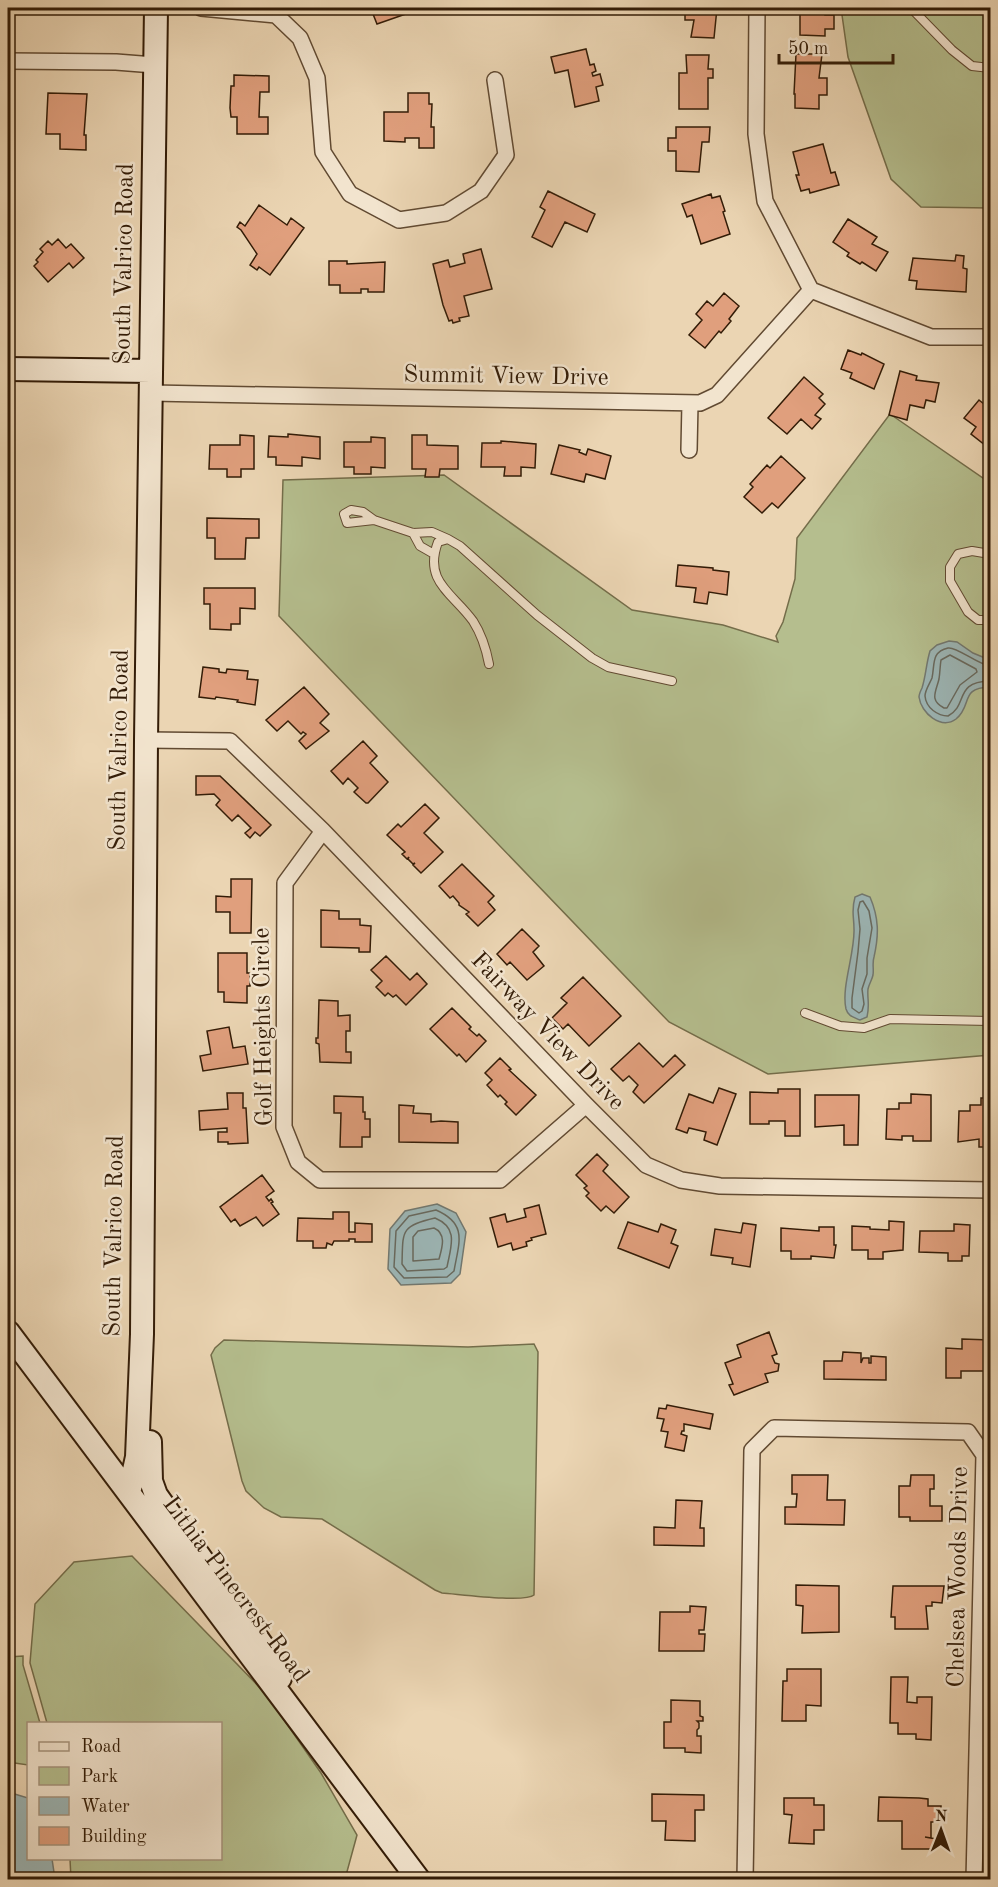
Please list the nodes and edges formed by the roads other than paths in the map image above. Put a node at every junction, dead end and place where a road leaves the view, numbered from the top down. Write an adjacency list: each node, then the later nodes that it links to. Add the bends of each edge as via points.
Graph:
1 (156, 8): 6 (street, South Valrico Road)
2 (201, 8): 8 (street, via 276,15 300,38 317,78 323,152 350,194 399,220 446,213 481,191 506,155)
3 (757, 8): 9 (street, via 756,134 765,201)
4 (910, 8): 7 (lane, via 972,66)
5 (8, 61): 6 (street)
6 (154, 65): 12 (street, South Valrico Road)
7 (990, 68)
8 (495, 80)
9 (811, 290): 10 (street, via 931,337); 13 (street, Summit View Drive, via 717,395)
10 (990, 337)
11 (8, 369): 12 (street)
12 (151, 382): 13 (street, Summit View Drive); 23 (street, South Valrico Road)
13 (690, 403): 14 (street)
14 (689, 450)
15 (374, 520): 16 (lane)
16 (412, 533): 17 (lane, via 432,532); 18 (lane, via 420,546)
17 (448, 539): 18 (lane, via 438,543); 22 (lane, via 592,658 609,667)
18 (434, 554): 21 (lane, via 440,586 473,621 484,640)
19 (990, 554): 20 (lane, via 972,550 958,554 950,567 950,581 968,612 978,620)
20 (990, 620)
21 (489, 664)
22 (672, 681)
23 (146, 740): 24 (street, Fairway View Drive, via 230,741); 30 (street, South Valrico Road)
24 (323, 831): 27 (street, Fairway View Drive); 27 (street, Golf Heights Circle, via 285,883 284,1127 298,1162 320,1180 500,1180)
25 (805, 1012): 26 (lane, via 840,1026 864,1028 890,1018)
26 (990, 1022)
27 (586, 1105): 28 (street, Fairway View Drive, via 646,1165 681,1180 720,1186)
28 (990, 1190)
29 (8, 1332): 31 (street, Lithia Pinecrest Road)
30 (142, 1334): 31 (street, South Valrico Road, via 137,1457); 32 (street, via 153,1488 276,1666)
31 (129, 1493): 32 (street, Lithia Pinecrest Road)
32 (288, 1706): 33 (street, Lithia Pinecrest Road)
33 (408, 1876)
34 (745, 1880): 35 (street, Chelsea Woods Drive, via 752,1450 774,1428 969,1432 984,1455)
35 (974, 1880)

